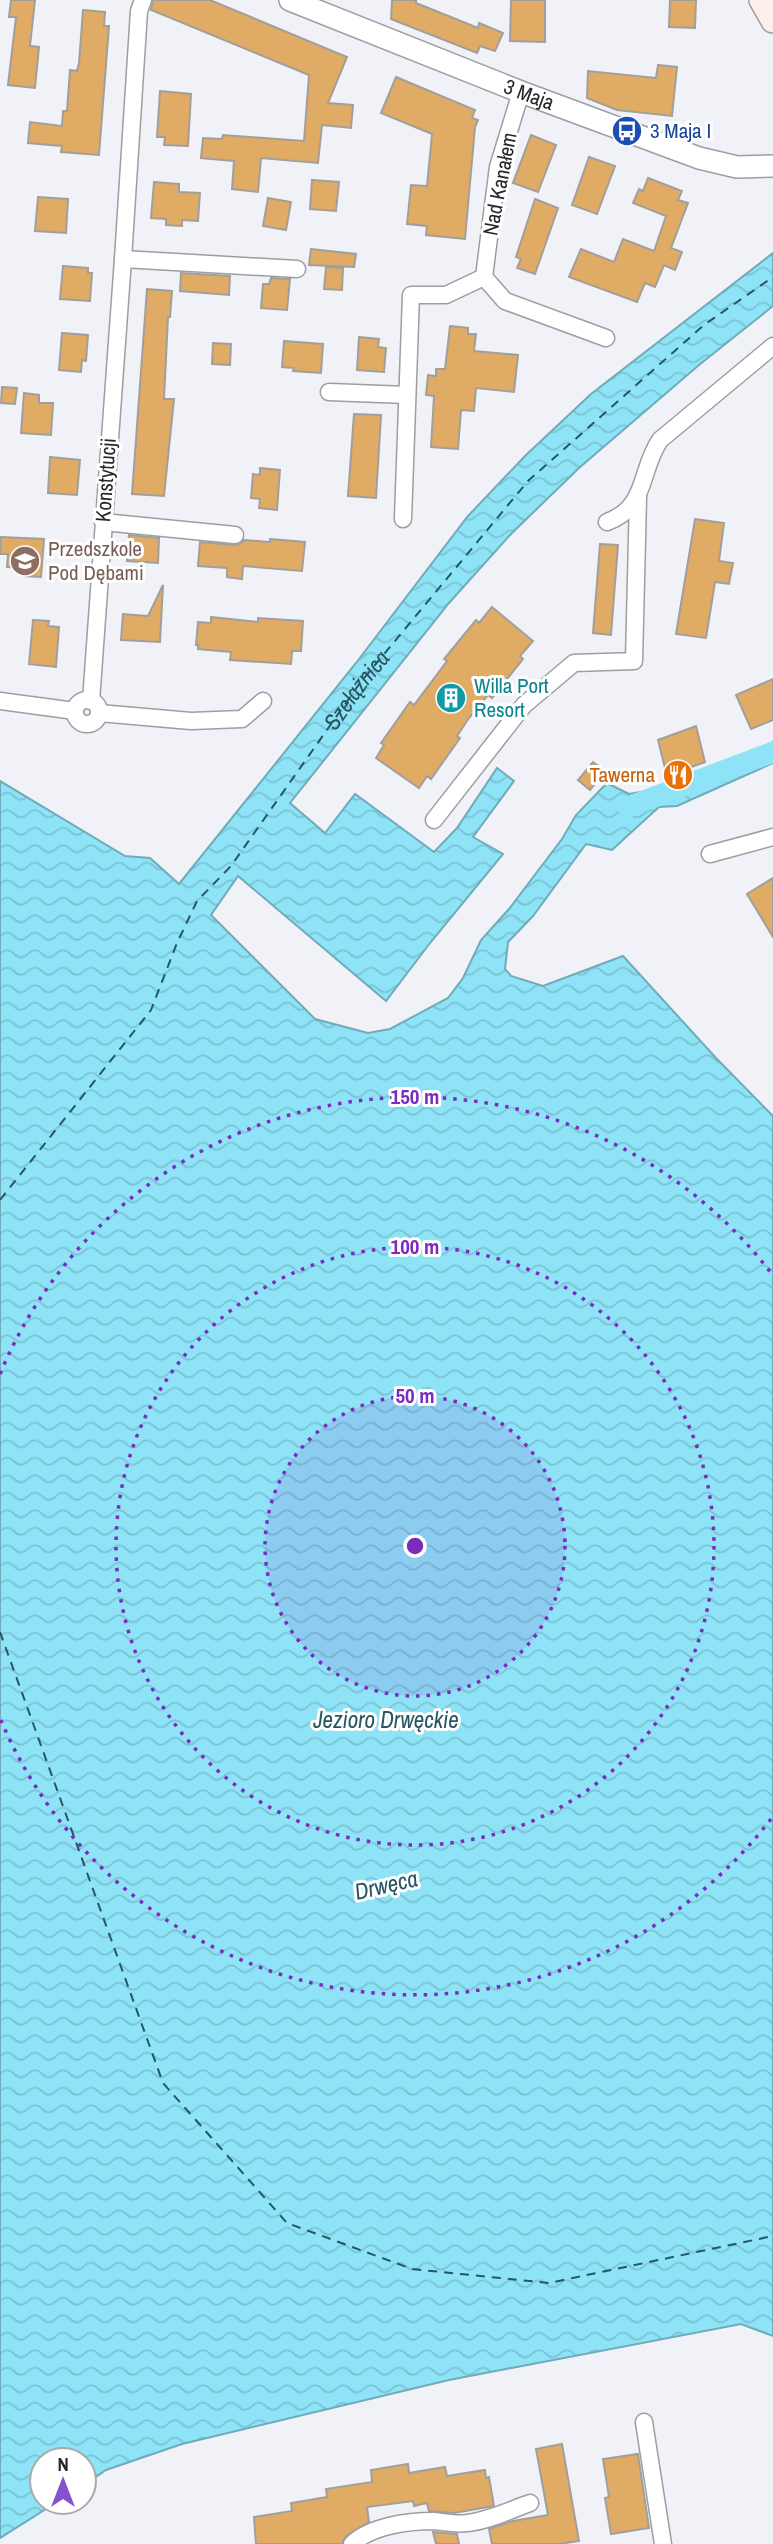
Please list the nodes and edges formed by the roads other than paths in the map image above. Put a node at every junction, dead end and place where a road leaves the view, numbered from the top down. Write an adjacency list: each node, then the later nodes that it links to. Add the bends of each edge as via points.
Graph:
1 (143, 0): 7 (street, Konstytucji)
2 (290, 0): 5 (street, 3 Maja)
3 (761, 0): 4 (main road)
4 (773, 21)
5 (521, 92): 6 (street, 3 Maja, via 719,164); 9 (street, Nad Kanałem, via 498,167)
6 (773, 166)
7 (123, 259): 8 (street); 16 (street, Konstytucji)
8 (297, 269)
9 (484, 277): 10 (street, via 505,301); 13 (street, via 446,295 411,295)
10 (606, 338)
11 (773, 346): 14 (street, via 660,440)
12 (329, 392): 13 (street)
13 (407, 395): 15 (street)
14 (638, 498): 17 (street, via 620,517); 22 (street, via 634,661 574,663 524,705)
15 (402, 519)
16 (103, 522): 18 (street); 21 (street, Konstytucji)
17 (607, 522)
18 (235, 535)
19 (0, 701): 21 (street, via 75,711 79,703)
20 (263, 701): 21 (street, via 242,719 191,721)
21 (95, 707)
22 (434, 820)
23 (773, 836): 24 (street)
24 (710, 854)
25 (644, 2422): 28 (street)
26 (530, 2503): 27 (street, via 475,2522 429,2521 376,2529)
27 (352, 2544)
28 (663, 2544)

